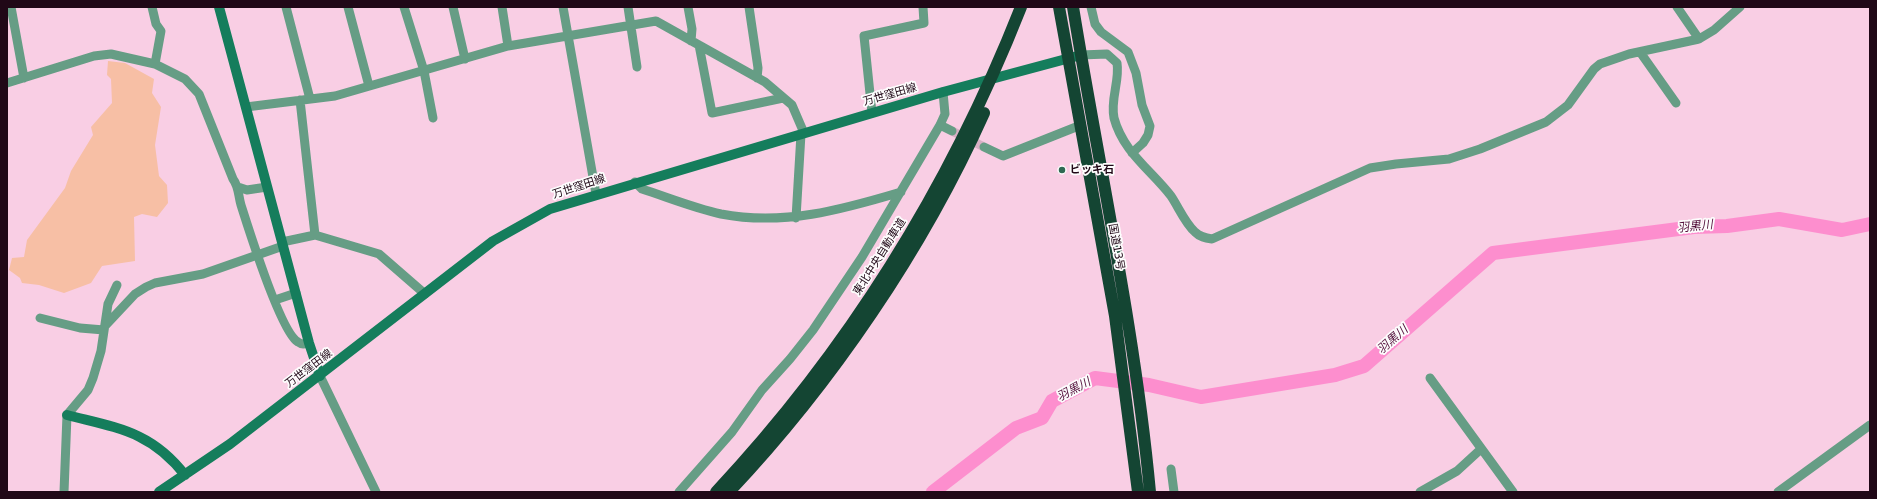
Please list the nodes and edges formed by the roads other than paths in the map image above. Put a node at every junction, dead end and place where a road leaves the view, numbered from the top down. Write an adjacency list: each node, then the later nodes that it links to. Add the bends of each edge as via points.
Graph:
1 (11, 7): 33 (street)
2 (152, 7): 30 (street, via 156,24 161,31)
3 (219, 7): 43 (main road)
4 (286, 7): 40 (street)
5 (348, 7): 36 (street)
6 (404, 7): 32 (street)
7 (453, 7): 29 (street)
8 (502, 7): 25 (street)
9 (563, 7): 22 (street)
10 (628, 7): 21 (street)
11 (688, 7): 24 (street)
12 (749, 7): 34 (street, via 758,68)
13 (923, 7): 44 (street, via 924,23 864,36)
14 (1021, 7): 37 (highway, 東北中央自動車道)
15 (1029, 7): 37 (highway, 東北中央自動車道)
16 (1059, 7): 28 (highway, 国道13号)
17 (1073, 7): 27 (highway, 国道13号)
18 (1092, 7): 51 (street, via 1095,24 1101,32 1128,52 1136,73 1142,105 1150,126 1143,143)
19 (1677, 7): 23 (street)
20 (1740, 7): 23 (street, via 1714,30)
21 (631, 26): 22 (street); 24 (street, via 656,21); 31 (street)
22 (567, 36): 25 (street); 56 (street)
23 (1699, 39): 26 (street)
24 (695, 43): 34 (street); 39 (street, via 712,113)
25 (508, 46): 29 (street)
26 (1640, 52): 42 (street); 51 (street, via 1600,64 1568,105 1546,122 1448,159 1370,168 1212,239 1202,238 1194,231 1168,192)
27 (1080, 55): 28 (main road, 万世窪田線); 51 (street, via 1107,54 1117,63 1117,80 1112,102 1114,117 1123,142); 65 (highway, 国道13号)
28 (1068, 57): 38 (main road, 万世窪田線); 47 (highway, 国道13号)
29 (465, 59): 32 (street)
30 (154, 64): 33 (street, via 111,54 94,56); 53 (street, via 185,79 199,94)
31 (637, 67)
32 (424, 71): 36 (street); 45 (street)
33 (24, 78): 35 (street)
34 (757, 78): 39 (street, via 780,93)
35 (7, 83)
36 (369, 86): 40 (street, via 335,96)
37 (989, 91): 81 (highway, 東北中央自動車道, via 907,240 838,345 798,398); 82 (highway, 東北中央自動車道, via 960,164 916,244 884,294 803,406)
38 (943, 92): 44 (main road, 万世窪田線); 46 (street, via 945,114)
39 (783, 98): 49 (street, via 792,105)
40 (310, 99): 41 (street)
41 (300, 100): 43 (street); 58 (street)
42 (1676, 103)
43 (246, 107): 54 (main road)
44 (872, 113): 49 (main road, 万世窪田線)
45 (433, 118)
46 (940, 125): 48 (street); 55 (street)
47 (1081, 125): 50 (street, via 1004,156); 65 (highway, 国道13号)
48 (952, 131)
49 (803, 133): 52 (main road, 万世窪田線); 57 (street)
50 (984, 147)
51 (1132, 153)
52 (635, 182): 56 (main road, 万世窪田線); 57 (street, via 642,189 720,214 764,219)
53 (238, 187): 54 (street, via 247,190); 60 (street, via 238,196)
54 (268, 187): 59 (main road)
55 (901, 192): 57 (street, via 869,202); 80 (street, via 813,330 762,390 732,432)
56 (596, 194): 63 (main road, 万世窪田線, via 550,209 526,221 493,241)
57 (796, 218)
58 (315, 235): 59 (street); 63 (street, via 380,254)
59 (283, 244): 60 (street); 62 (main road)
60 (257, 256): 64 (street); 67 (street, via 203,274 146,287 135,294)
61 (117, 285): 67 (street, via 108,304)
62 (296, 293): 64 (street); 68 (main road)
63 (425, 294): 69 (main road, 万世窪田線)
64 (275, 300): 68 (street, via 281,318 291,335 297,342)
65 (1121, 315): 74 (highway, 国道13号)
66 (40, 318): 67 (street, via 80,328)
67 (105, 328): 71 (street, via 94,378)
68 (309, 344): 69 (main road)
69 (320, 376): 76 (main road, 万世窪田線, via 230,444); 79 (street)
70 (1430, 378): 73 (street)
71 (68, 415): 76 (main road, via 132,432 164,453); 77 (street)
72 (1870, 425): 88 (street)
73 (1480, 449): 86 (street, via 1457,470); 87 (street)
74 (1141, 458): 83 (highway, 国道13号); 84 (highway, 国道13号)
75 (1171, 469): 85 (street)
76 (184, 475): 78 (main road, 万世窪田線)
77 (64, 492)
78 (159, 492)
79 (376, 492)
80 (679, 492)
81 (716, 492)
82 (729, 492)
83 (1138, 492)
84 (1150, 492)
85 (1174, 492)
86 (1420, 492)
87 (1513, 492)
88 (1778, 492)

